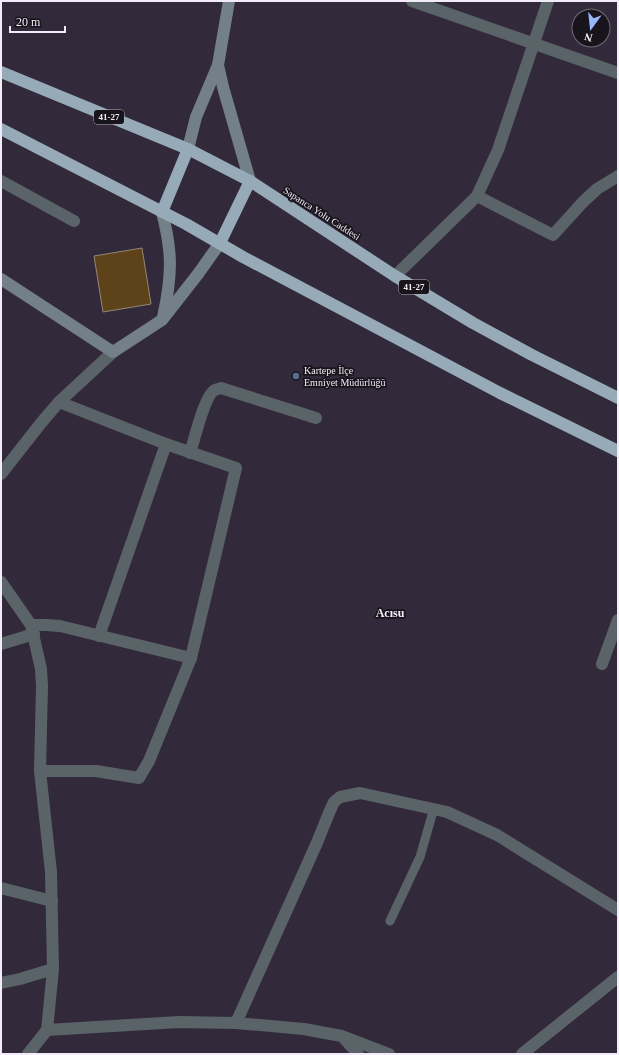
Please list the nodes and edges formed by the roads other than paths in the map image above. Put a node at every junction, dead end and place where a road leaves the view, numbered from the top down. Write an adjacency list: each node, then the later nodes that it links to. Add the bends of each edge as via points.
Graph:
1 (228, 1): 5 (street)
2 (412, 1): 4 (street)
3 (548, 1): 4 (street)
4 (534, 44): 7 (street); 13 (street, via 498,150)
5 (218, 65): 9 (street, via 196,117); 12 (street)
6 (1, 72): 9 (highway, Sapanca Yolu Caddesi / 41-27)
7 (618, 73)
8 (1, 129): 14 (highway)
9 (188, 150): 12 (highway, Sapanca Yolu Caddesi / 41-27); 14 (highway)
10 (618, 176): 13 (street, via 597,189 553,235)
11 (1, 181): 15 (street)
12 (250, 181): 16 (highway); 17 (highway, Sapanca Yolu Caddesi / 41-27)
13 (476, 196): 17 (street)
14 (162, 212): 16 (highway); 19 (street, via 170,250 169,292)
15 (74, 221)
16 (220, 243): 19 (street); 25 (highway, via 500,393)
17 (395, 276): 21 (highway, Sapanca Yolu Caddesi / 41-27, via 473,323)
18 (1, 279): 20 (street)
19 (162, 320): 20 (street)
20 (114, 352): 22 (street)
21 (618, 398)
22 (60, 402): 24 (street); 27 (street)
23 (316, 418): 26 (street, via 221,388 214,390 205,404)
24 (166, 444): 26 (street); 31 (street)
25 (618, 450)
26 (190, 453): 33 (street, via 236,468)
27 (1, 474)
28 (1, 582): 30 (street)
29 (618, 620): 34 (street)
30 (32, 630): 31 (street, via 46,625 60,626); 32 (street); 35 (street, via 41,669 42,686)
31 (99, 636): 33 (street)
32 (1, 644)
33 (191, 658): 35 (street, via 139,778 96,771)
34 (602, 664)
35 (40, 771): 38 (street)
36 (434, 808): 39 (street, via 470,821 497,835); 40 (lane, via 420,857); 44 (street, via 360,793 340,797 334,802)
37 (1, 888): 38 (street)
38 (52, 901): 41 (street)
39 (618, 910)
40 (390, 921)
41 (53, 969): 43 (street); 45 (street)
42 (618, 977): 50 (street)
43 (1, 983)
44 (236, 1023): 45 (street, via 179,1022); 46 (street, via 304,1029)
45 (47, 1030): 47 (street)
46 (342, 1036): 48 (street); 49 (street)
47 (28, 1054)
48 (358, 1054)
49 (389, 1054)
50 (522, 1054)

